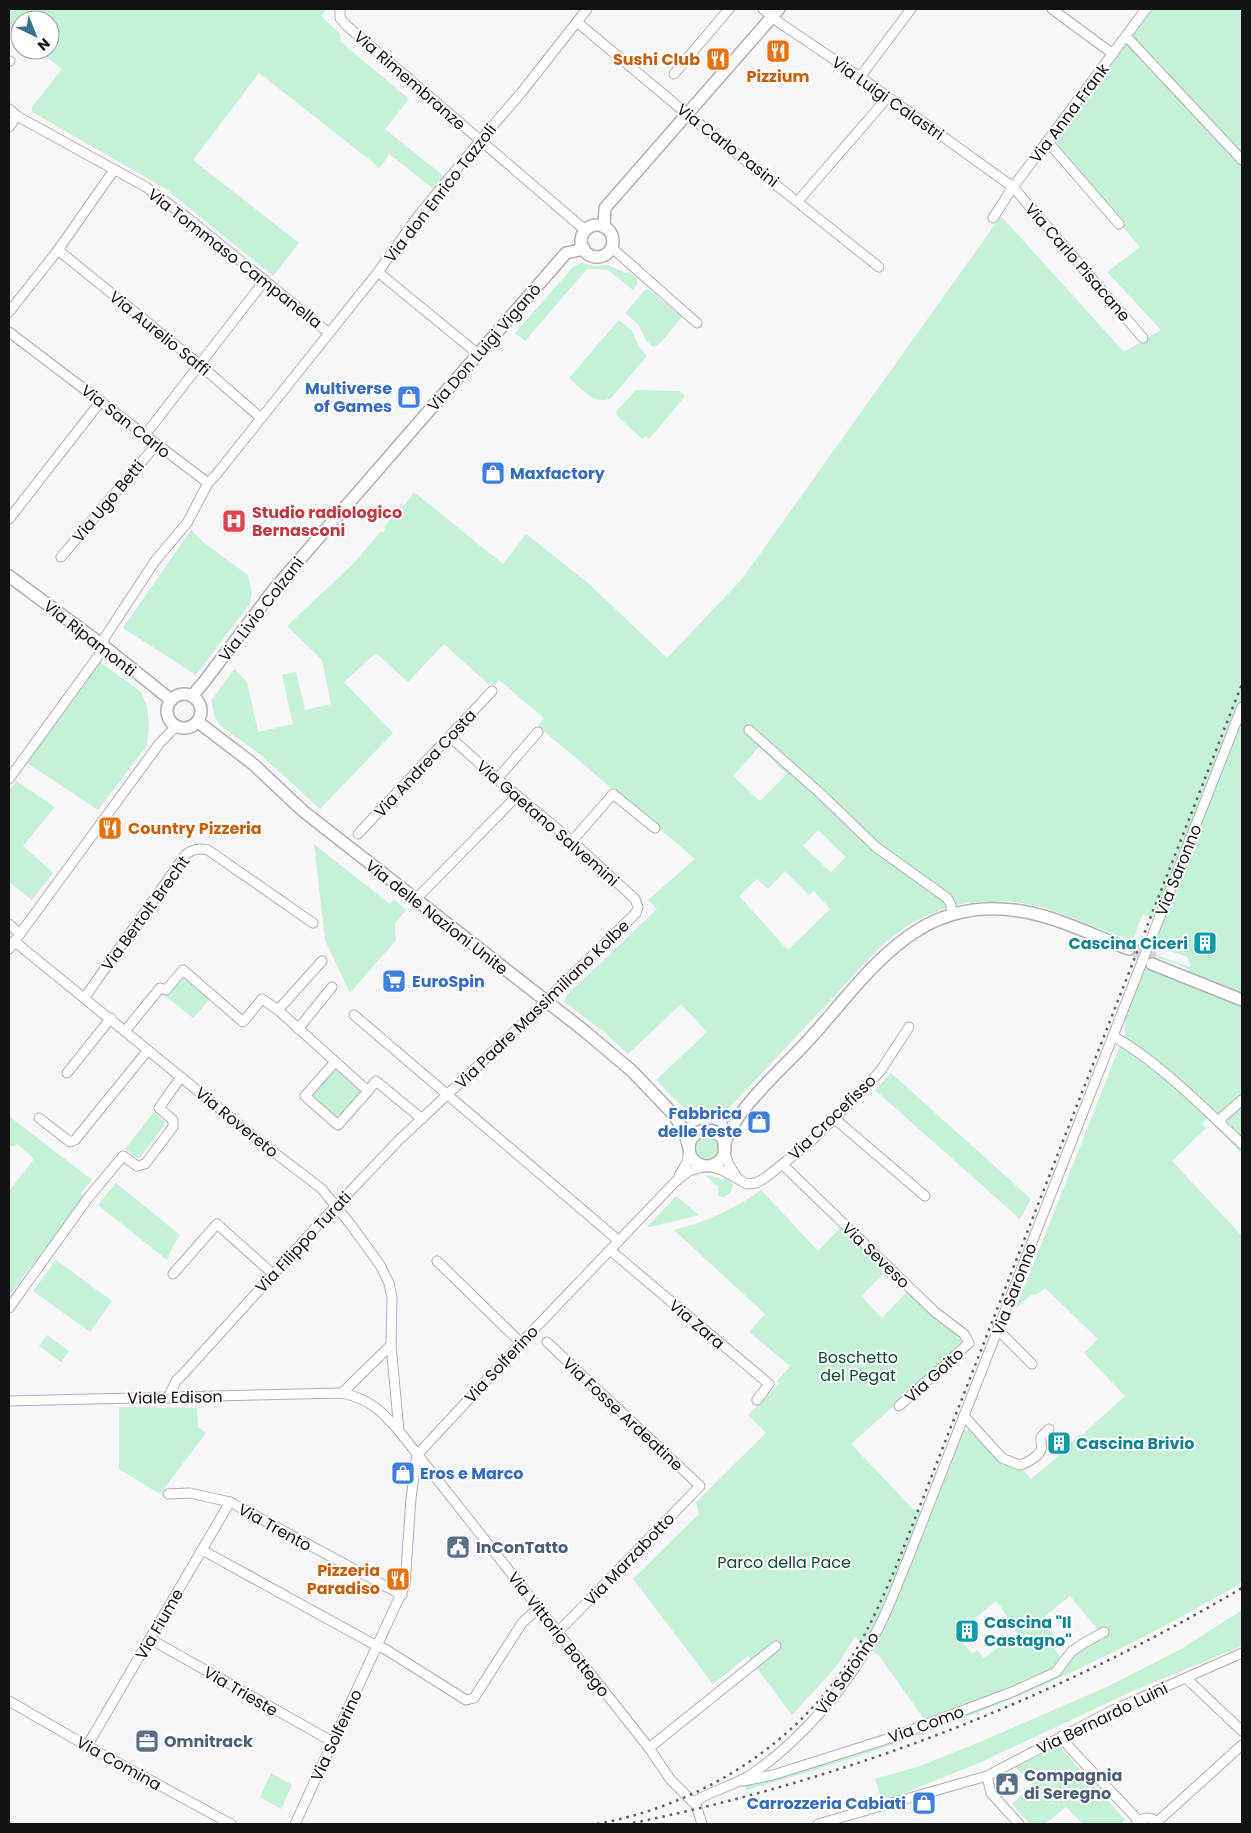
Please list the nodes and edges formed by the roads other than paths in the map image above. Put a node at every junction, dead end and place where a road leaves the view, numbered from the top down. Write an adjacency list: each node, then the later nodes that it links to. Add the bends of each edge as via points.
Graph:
1 (587, 9): 9 (street, Via don Enrico Tazzoli)
2 (729, 9): 12 (street)
3 (763, 9): 8 (street, Via Luigi Calastri)
4 (912, 9): 13 (street)
5 (1052, 9): 11 (street)
6 (1146, 9): 10 (street, Via Anna Frank)
7 (340, 13): 19 (street, Via Rimembranze)
8 (775, 13): 13 (street, Via Luigi Calastri); 16 (street)
9 (577, 22): 16 (street, Via Carlo Pasini); 19 (street, Via don Enrico Tazzoli)
10 (1126, 36): 11 (street, Via Anna Frank); 21 (street)
11 (1113, 54): 20 (street, Via Anna Frank)
12 (674, 74)
13 (860, 77): 14 (street, Via Luigi Calastri)
14 (888, 97): 23 (street, Via Luigi Calastri); 24 (street)
15 (9, 109): 17 (street, Via Tommaso Campanella)
16 (687, 114): 24 (street, Via Carlo Pasini); 27 (street, via 605,208)
17 (17, 116): 18 (street); 22 (street, Via Tommaso Campanella)
18 (9, 126)
19 (480, 140): 28 (street, Via Rimembranze); 33 (street, Via don Enrico Tazzoli, via 418,216)
20 (1048, 142): 23 (street, Via Anna Frank); 26 (street)
21 (1242, 160)
22 (114, 170): 31 (street); 34 (street, Via Tommaso Campanella, via 175,208)
23 (1013, 187): 25 (street, Via Anna Frank); 39 (street, Via Carlo Pisacane)
24 (798, 201): 32 (street, Via Carlo Pasini)
25 (993, 218)
26 (1119, 224)
27 (604, 227): 28 (street, via 594,225); 29 (street, via 612,238)
28 (585, 230): 30 (street, via 581,240)
29 (611, 248): 30 (street, via 598,257); 36 (street)
30 (584, 249): 40 (street, Via Don Luigi Viganò, via 566,252)
31 (58, 250): 35 (street); 41 (street, Via Aurelio Saffi)
32 (880, 267)
33 (378, 272): 38 (street, Via don Enrico Tazzoli); 40 (street)
34 (265, 280): 38 (street, Via Tommaso Campanella); 41 (street)
35 (9, 312)
36 (697, 323)
37 (9, 332): 42 (street, Via San Carlo)
38 (329, 333): 43 (street, Via don Enrico Tazzoli)
39 (1143, 338)
40 (478, 354): 46 (street, Via Don Luigi Viganò)
41 (200, 365): 43 (street, Via Aurelio Saffi); 44 (street)
42 (101, 401): 44 (street, Via San Carlo); 48 (street)
43 (262, 418): 47 (street, Via don Enrico Tazzoli)
44 (145, 436): 45 (street, Via San Carlo)
45 (156, 444): 47 (street, Via San Carlo); 49 (street, Via Ugo Betti)
46 (390, 455): 53 (street, Via Livio Colzani, via 275,588)
47 (208, 483): 51 (street, via 187,523 155,561)
48 (9, 519)
49 (61, 557)
50 (9, 576): 51 (street, Via Ripamonti)
51 (101, 644): 54 (street, Via Ripamonti); 61 (street, via 98,655)
52 (492, 691): 60 (street, Via Andrea Costa)
53 (192, 696): 54 (street, via 181,694); 56 (street, via 202,710)
54 (171, 700): 57 (street, via 168,717)
55 (1242, 708): 86 (street, Via Saronno)
56 (198, 722): 57 (street, via 188,728); 67 (street, Via delle Nazioni Unite, via 253,764 303,811)
57 (176, 726): 72 (street, via 159,744)
58 (749, 730): 69 (street, via 876,846 947,898)
59 (538, 732): 62 (street)
60 (450, 737): 62 (street, Via Gaetano Salvemini); 65 (street, Via Andrea Costa)
61 (9, 779)
62 (497, 779): 63 (street, Via Gaetano Salvemini)
63 (517, 796): 66 (street, Via Gaetano Salvemini); 67 (street)
64 (655, 828): 66 (street, via 613,794)
65 (358, 834)
66 (572, 841): 68 (street, Via Gaetano Salvemini, via 635,899)
67 (416, 899): 78 (street, Via delle Nazioni Unite)
68 (636, 913): 78 (street, Via Padre Massimiliano Kolbe)
69 (952, 915): 82 (street, via 900,940 858,982); 82 (street, via 981,909 1027,912 1128,952 1032,920 1002,915 969,917 942,925 903,946)
70 (313, 923): 76 (street, Via Bertolt Brecht, via 208,850 193,850 186,854)
71 (9, 924): 72 (street, Via Rovereto)
72 (14, 941): 76 (street, Via Rovereto)
73 (322, 961): 79 (street)
74 (332, 987): 84 (street)
75 (1242, 993): 77 (street, via 1153,961)
76 (85, 997): 81 (street, Via Rovereto)
77 (1242, 1000)
78 (546, 1002): 92 (street, Via Padre Massimiliano Kolbe); 95 (street, Via delle Nazioni Unite, via 632,1071)
79 (278, 1010): 84 (street); 85 (street, via 262,999 243,1022 183,970 166,990 160,988)
80 (354, 1016): 92 (street)
81 (110, 1018): 85 (street, Via Rovereto); 89 (street)
82 (827, 1020): 94 (street)
83 (909, 1027): 98 (street, Via Crocefisso, via 881,1070)
84 (298, 1029): 88 (street)
85 (125, 1031): 87 (street, Via Rovereto)
86 (1112, 1036): 99 (street, via 1165,1074); 116 (street, Via Saronno)
87 (148, 1050): 90 (street, Via Rovereto); 96 (street, via 75,1140 70,1142)
88 (335, 1062): 91 (street); 91 (street, via 305,1096 338,1125)
89 (67, 1073)
90 (181, 1077): 109 (street, Via Rovereto, via 322,1189); 115 (street, via 159,1108 173,1120 173,1127 145,1164 137,1166 123,1156 88,1198)
91 (368, 1091): 97 (street, via 376,1081)
92 (448, 1095): 97 (street, Via Filippo Turati); 110 (street)
93 (1242, 1100): 99 (street)
94 (745, 1108): 100 (street, via 726,1122); 103 (street, via 731,1128)
95 (674, 1115): 100 (street); 102 (street, via 684,1130)
96 (39, 1118)
97 (422, 1119): 109 (street, Via Filippo Turati)
98 (835, 1119): 104 (street, Via Crocefisso); 108 (street)
99 (1218, 1121): 101 (street)
100 (704, 1131): 102 (street, via 694,1136); 103 (street, via 719,1136)
101 (1242, 1144)
102 (689, 1148): 105 (street, via 694,1161); 107 (street, via 684,1167)
103 (724, 1148): 105 (street, via 720,1159); 106 (street)
104 (783, 1165): 106 (street, Via Crocefisso, via 756,1183); 119 (street, Via Seveso, via 935,1312 964,1334)
105 (708, 1166): 106 (street); 107 (street, via 689,1171)
106 (739, 1181)
107 (675, 1182): 110 (street, Via Solferino)
108 (925, 1196)
109 (336, 1206): 114 (street, Via Filippo Turati); 120 (street, Via Rovereto, via 389,1283 392,1298)
110 (619, 1241): 111 (street, Via Solferino)
111 (610, 1250): 117 (street, Via Solferino); 124 (street, Via Zara, via 770,1384)
112 (437, 1261): 117 (street)
113 (173, 1274): 114 (street, via 217,1224)
114 (273, 1274): 123 (street, Via Filippo Turati, via 176,1381)
115 (9, 1308)
116 (998, 1330): 121 (street); 127 (street, Via Saronno)
117 (521, 1342): 130 (street, Via Solferino)
118 (547, 1342): 131 (street, Via Fosse Ardeatine)
119 (969, 1343): 126 (street, Via Goito)
120 (391, 1345): 122 (street); 129 (street, Via Rovereto)
121 (1032, 1364)
122 (342, 1394): 123 (street, Viale Edison); 129 (street, via 368,1402)
123 (168, 1398): 125 (street, Viale Edison)
124 (757, 1400)
125 (9, 1401)
126 (899, 1406)
127 (964, 1416): 128 (street, via 1002,1458 1019,1466 1041,1450 1040,1437); 152 (street, Via Saronno, via 904,1569 865,1652 831,1699 803,1730 758,1770)
128 (1049, 1428)
129 (399, 1431): 130 (street)
130 (417, 1455): 135 (street, Via Solferino); 136 (street, Via Vittorio Bottego)
131 (700, 1486): 137 (street, Via Marzabotto)
132 (168, 1494): 133 (street, Via Trento, via 190,1493)
133 (230, 1502): 134 (street, Via Fiume); 135 (street, Via Trento)
134 (202, 1550): 139 (street, Via Fiume); 140 (street)
135 (402, 1595): 140 (street, Via Solferino)
136 (538, 1608): 137 (street, Via Vittorio Bottego); 140 (street, via 522,1623 470,1700)
137 (558, 1632): 150 (street, Via Vittorio Bottego)
138 (1104, 1632): 152 (street, Via Como, via 1072,1652 1056,1672 999,1697 890,1738 773,1775)
139 (150, 1639): 147 (street, Via Trieste); 149 (street, Via Fiume)
140 (377, 1646): 147 (street, Via Solferino)
141 (776, 1646): 150 (street)
142 (1242, 1653): 143 (street, Via Bernardo Luini)
143 (1186, 1678): 145 (street); 146 (street, Via Bernardo Luini, via 1120,1706)
144 (9, 1701): 149 (street, Via Comina)
145 (1242, 1730)
146 (1062, 1736): 151 (street, Via Bernardo Luini); 154 (street, via 1068,1747)
147 (332, 1742): 157 (street, Via Solferino)
148 (1242, 1744): 155 (street)
149 (87, 1746): 156 (street, Via Comina)
150 (649, 1748): 153 (street, Via Vittorio Bottego, via 670,1779)
151 (987, 1776): 159 (street, Via Bernardo Luini); 160 (street, via 992,1793)
152 (733, 1784): 153 (street, Via Saronno)
153 (694, 1802): 158 (street, Via Vittorio Bottego)
154 (1138, 1823): 155 (street, via 1150,1818)
155 (1158, 1823)
156 (231, 1824)
157 (296, 1824)
158 (702, 1824)
159 (818, 1824)
160 (1019, 1824)

